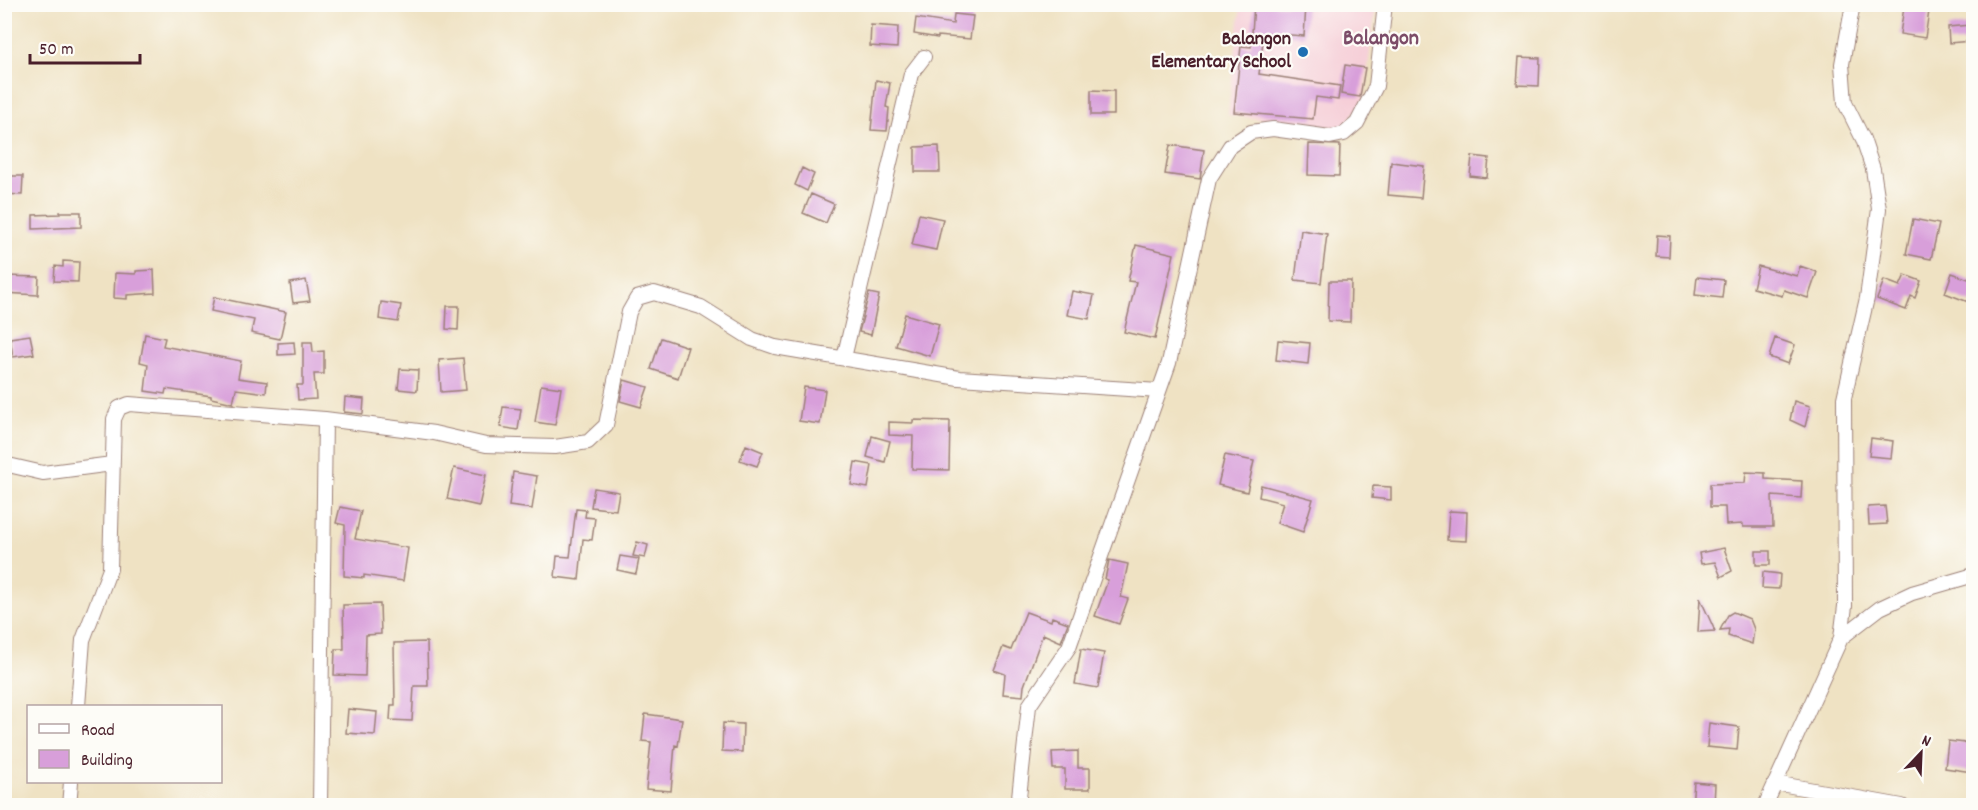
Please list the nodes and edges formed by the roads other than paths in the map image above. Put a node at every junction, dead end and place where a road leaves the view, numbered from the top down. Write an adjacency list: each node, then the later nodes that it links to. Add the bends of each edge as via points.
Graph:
1 (1385, 4): 5 (street, via 1376,86 1357,123 1344,134 1330,137 1273,129 1251,132 1230,146 1209,178 1169,363)
2 (1853, 4): 10 (street, via 1842,64 1845,103 1874,169 1879,209 1867,298 1844,399 1845,606)
3 (924, 57): 4 (street, via 911,74)
4 (844, 358): 5 (street, via 959,378); 6 (street, via 775,347 752,339 701,307 654,293 637,298 629,312 606,425 588,442 555,447 486,445 434,433)
5 (1159, 391): 16 (street, via 1069,647 1029,706)
6 (325, 419): 8 (street, via 123,405 114,419); 15 (street)
7 (4, 464): 8 (street, via 43,473)
8 (112, 464): 11 (street, via 110,569 83,640)
9 (1974, 574): 10 (street, via 1912,593 1880,608)
10 (1841, 638): 13 (street)
11 (78, 705)
12 (71, 783): 14 (street)
13 (1775, 783): 17 (street); 18 (street)
14 (69, 806)
15 (320, 806)
16 (1018, 806)
17 (1765, 806)
18 (1902, 806)

